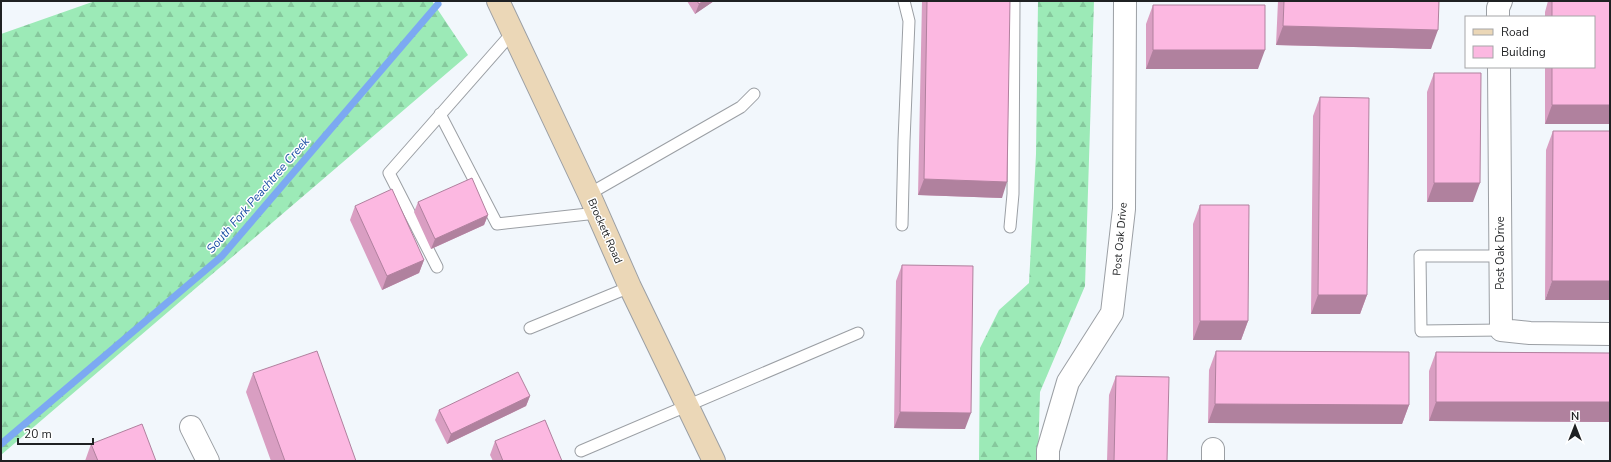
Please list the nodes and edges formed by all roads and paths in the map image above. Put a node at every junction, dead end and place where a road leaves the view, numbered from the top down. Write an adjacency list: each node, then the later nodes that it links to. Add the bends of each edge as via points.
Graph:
1 (498, 1): 7 (street, Brockett Road)
2 (904, 1): 13 (lane, via 909,21)
3 (1014, 1): 14 (lane, via 1013,194)
4 (1125, 1): 27 (street, Post Oak Drive, via 1124,209 1112,313 1068,382 1048,450)
5 (1500, 1): 6 (street)
6 (1498, 16)
7 (513, 32): 10 (lane); 11 (street, Brockett Road)
8 (1499, 68): 15 (street, Post Oak Drive)
9 (754, 94): 11 (lane, via 741,107)
10 (440, 114): 12 (lane, via 497,224); 16 (lane, via 389,173)
11 (589, 194): 12 (street, Brockett Road)
12 (597, 213): 17 (street, Brockett Road)
13 (902, 225)
14 (1010, 227)
15 (1500, 256): 19 (street, Post Oak Drive); 19 (lane, via 1420,256 1421,330)
16 (437, 267)
17 (630, 287): 18 (lane); 22 (street, Brockett Road)
18 (530, 328)
19 (1501, 330): 21 (street)
20 (858, 333): 22 (lane)
21 (1610, 334)
22 (687, 405): 24 (lane); 26 (street, Brockett Road)
23 (191, 426): 25 (street)
24 (581, 451)
25 (208, 461)
26 (714, 461)
27 (1048, 461)

